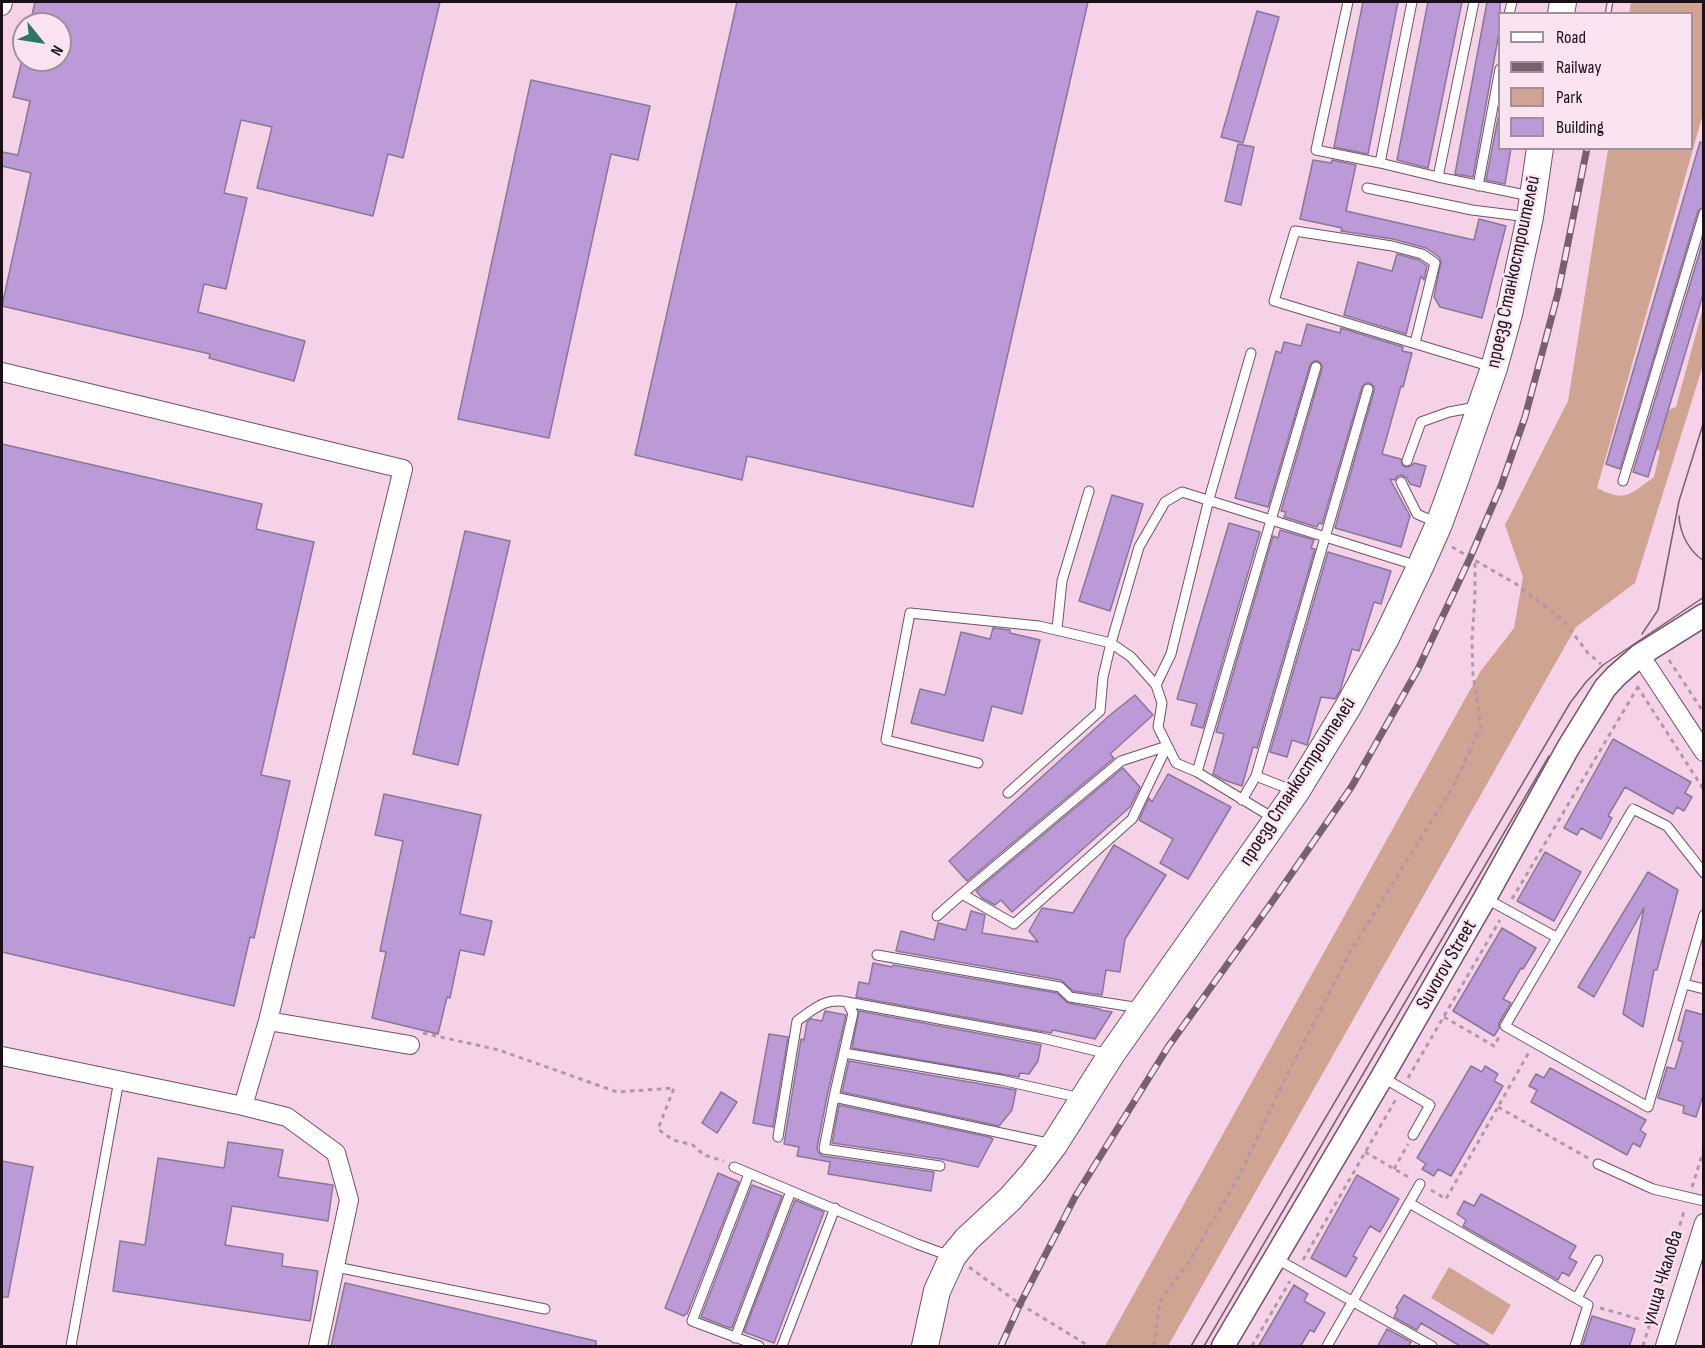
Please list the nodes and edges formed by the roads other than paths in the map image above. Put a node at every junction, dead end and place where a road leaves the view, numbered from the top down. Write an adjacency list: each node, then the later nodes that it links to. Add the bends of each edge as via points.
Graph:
1 (1348, 2): 6 (lane, via 1316,150)
2 (1412, 2): 6 (lane)
3 (1474, 2): 7 (lane)
4 (1498, 80): 8 (lane)
5 (1540, 150): 10 (main road, проезд Станкостроителей)
6 (1380, 163): 7 (lane)
7 (1438, 177): 8 (lane)
8 (1478, 186): 10 (lane)
9 (1367, 188): 10 (lane, via 1472,210)
10 (1531, 207): 15 (main road, проезд Станкостроителей)
11 (1704, 213): 20 (lane)
12 (1414, 343): 12 (lane, via 1274,301 1295,231 1392,246 1422,254 1435,263); 15 (lane)
13 (1251, 353): 23 (lane)
14 (1316, 367): 24 (lane)
15 (1494, 368): 18 (main road, проезд Станкостроителей)
16 (2, 372): 53 (street, via 403,468)
17 (1368, 389): 26 (lane)
18 (1482, 406): 19 (lane, via 1421,422); 25 (main road, проезд Станкостроителей)
19 (1407, 461)
20 (1623, 481)
21 (1401, 482): 25 (lane, via 1417,514)
22 (1089, 490): 29 (lane, via 1062,581)
23 (1209, 499): 24 (lane); 30 (lane, via 1182,492 1165,502 1139,547); 32 (lane, via 1171,654)
24 (1271, 521): 26 (lane); 36 (lane)
25 (1436, 530): 27 (main road, проезд Станкостроителей)
26 (1326, 537): 27 (lane); 37 (lane)
27 (1420, 567): 38 (main road, проезд Станкостроителей, via 1381,648)
28 (1704, 615): 31 (street, Suvorov Street)
29 (1057, 629): 30 (lane); 35 (lane, via 910,613 886,740)
30 (1111, 643): 32 (lane, via 1131,657); 39 (lane, via 1100,711)
31 (1646, 664): 34 (street); 44 (street, Suvorov Street, via 1616,676 1605,688)
32 (1156, 685): 33 (lane, via 1162,703 1158,727)
33 (1167, 746): 36 (lane, via 1176,763); 43 (lane, via 1121,761); 43 (lane, via 1132,819 1014,924)
34 (1704, 752)
35 (978, 763)
36 (1197, 772): 40 (lane)
37 (1256, 776): 38 (lane); 40 (lane)
38 (1296, 792): 41 (main road, проезд Станкостроителей)
39 (1008, 794)
40 (1242, 800): 41 (lane)
41 (1277, 820): 52 (main road, проезд Станкостроителей)
42 (1704, 873): 47 (lane, via 1667,826 1633,809)
43 (962, 894): 46 (lane)
44 (1485, 898): 47 (lane); 58 (street, Suvorov Street)
45 (1704, 915): 49 (lane)
46 (937, 916)
47 (1556, 938): 49 (lane, via 1505,1026 1648,1107)
48 (877, 955): 52 (lane, via 1060,987 1070,996)
49 (1684, 984): 50 (lane)
50 (1704, 989)
51 (847, 1002): 55 (lane, via 853,1013); 56 (lane); 64 (lane, via 835,999 797,1021)
52 (1143, 1009): 56 (main road, проезд Станкостроителей)
53 (268, 1021): 54 (street); 62 (street)
54 (410, 1045)
55 (844, 1053): 60 (lane); 61 (lane, via 1001,1080)
56 (1111, 1054): 61 (main road, проезд Станкостроителей)
57 (2, 1056): 59 (street)
58 (1382, 1077): 63 (lane, via 1430,1105); 77 (street, Suvorov Street)
59 (119, 1080): 62 (street); 84 (lane)
60 (834, 1097): 65 (lane); 68 (lane, via 824,1149)
61 (1083, 1099): 65 (main road, проезд Станкостроителей)
62 (243, 1106): 79 (street, via 287,1117 336,1153 349,1200)
63 (1413, 1135)
64 (778, 1137)
65 (1054, 1145): 76 (main road, проезд Станкостроителей, via 1026,1182)
66 (1598, 1164): 72 (lane, via 1653,1189)
67 (734, 1167): 69 (lane)
68 (940, 1167)
69 (749, 1174): 71 (lane); 83 (lane, via 692,1321)
70 (1420, 1184): 73 (lane)
71 (791, 1191): 74 (lane); 83 (lane)
72 (1704, 1201)
73 (1409, 1203): 80 (lane); 81 (lane)
74 (835, 1208): 76 (lane); 87 (lane)
75 (1704, 1223): 93 (street, улица Чкалова)
76 (952, 1256): 88 (main road, проезд Станкостроителей, via 937,1291)
77 (1275, 1258): 81 (lane); 89 (street, Suvorov Street)
78 (1598, 1260): 80 (lane)
79 (336, 1267): 82 (lane); 85 (street)
80 (1577, 1298): 92 (lane, via 1588,1305)
81 (1352, 1302): 90 (lane); 91 (lane)
82 (545, 1309)
83 (735, 1338): 86 (lane)
84 (71, 1347)
85 (318, 1347)
86 (759, 1347)
87 (782, 1347)
88 (925, 1347)
89 (1223, 1347)
90 (1327, 1347)
91 (1432, 1347)
92 (1575, 1347)
93 (1665, 1347)

